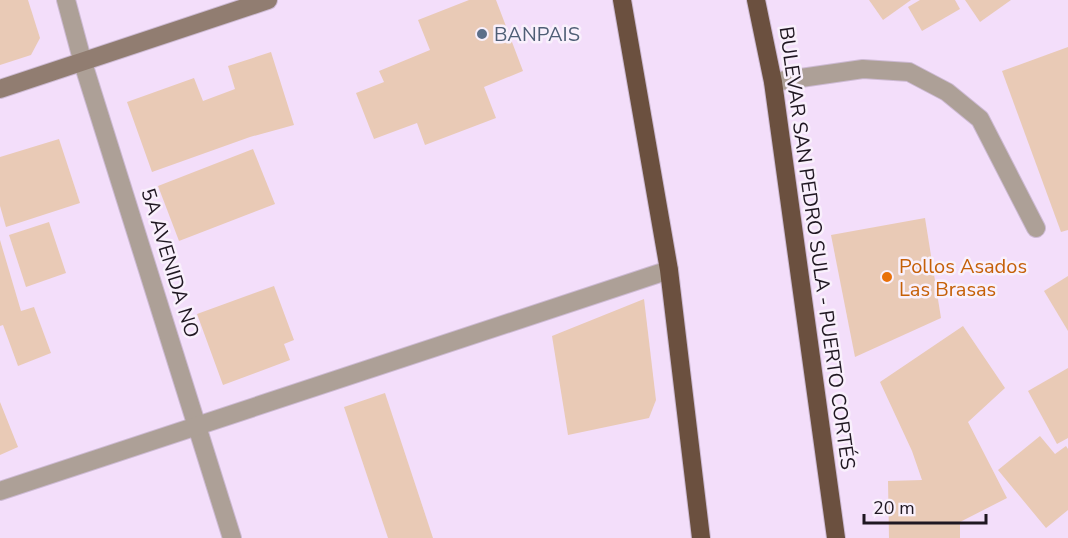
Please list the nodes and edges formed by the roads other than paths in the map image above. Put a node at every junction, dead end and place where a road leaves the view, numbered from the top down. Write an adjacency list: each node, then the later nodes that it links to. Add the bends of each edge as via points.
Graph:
1 (66, 0): 5 (street, 5A AVENIDA NO)
2 (268, 0): 5 (main road)
3 (622, 0): 9 (highway)
4 (756, 0): 6 (highway, BULEVAR SAN PEDRO SULA - PUERTO CORTÉS)
5 (83, 63): 7 (main road); 10 (street, 5A AVENIDA NO)
6 (773, 82): 8 (street, via 863,69 909,72 947,92 980,119); 14 (highway, BULEVAR SAN PEDRO SULA - PUERTO CORTÉS)
7 (0, 89)
8 (1036, 228)
9 (669, 270): 10 (street); 13 (highway)
10 (197, 425): 11 (street); 12 (street, 5A AVENIDA NO)
11 (0, 491)
12 (232, 538)
13 (701, 538)
14 (836, 538)

